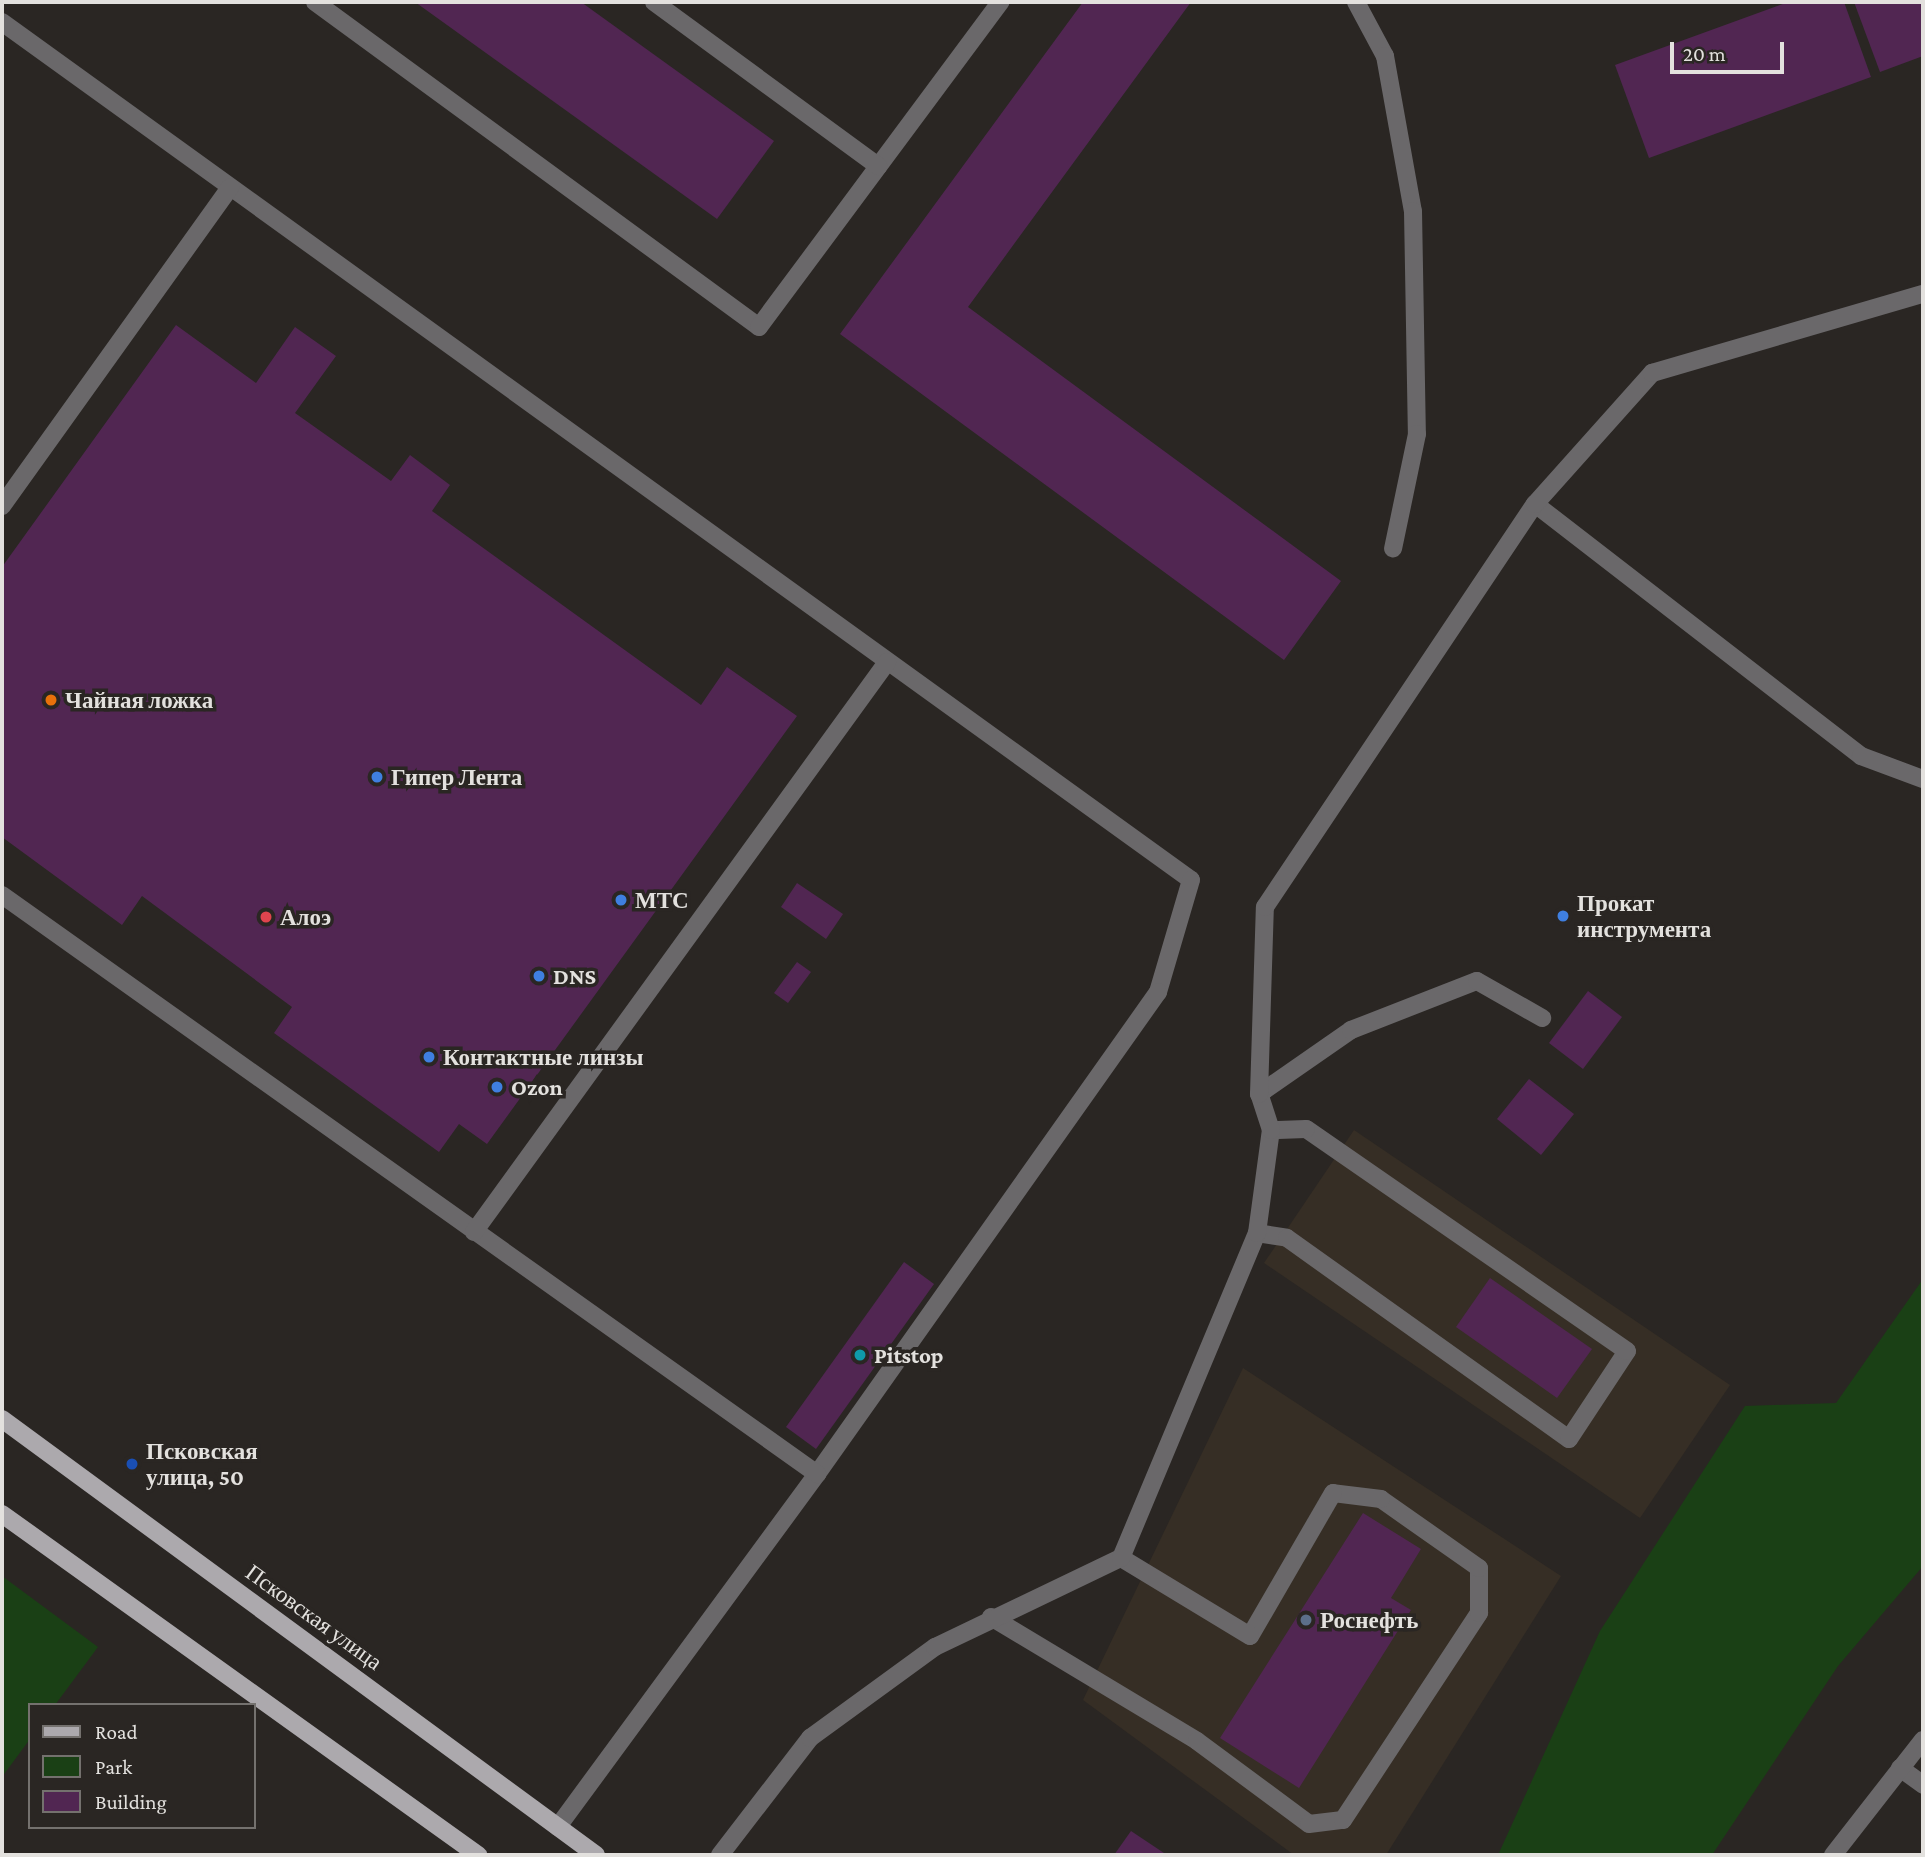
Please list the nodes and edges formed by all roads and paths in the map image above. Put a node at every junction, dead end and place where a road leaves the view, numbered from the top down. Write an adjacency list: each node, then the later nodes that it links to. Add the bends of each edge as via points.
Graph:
1 (315, 2): 6 (street, via 759,327)
2 (654, 2): 6 (street)
3 (1000, 2): 6 (street)
4 (1356, 2): 11 (street, via 1384,56 1413,211 1416,434)
5 (2, 22): 7 (street)
6 (878, 166)
7 (230, 187): 10 (street); 12 (street)
8 (1923, 294): 9 (street, via 1652,373)
9 (1535, 504): 13 (street, via 1861,756); 16 (street, via 1265,907)
10 (2, 506)
11 (1393, 549)
12 (887, 662): 18 (street); 21 (street, via 1191,880 1158,992)
13 (1923, 779)
14 (2, 895): 18 (street)
15 (1542, 1018): 16 (street, via 1477,981 1351,1030)
16 (1259, 1094): 17 (street)
17 (1271, 1130): 19 (street); 19 (street, via 1306,1129 1628,1351 1569,1439 1287,1238)
18 (474, 1233): 21 (street)
19 (1257, 1233): 23 (street)
20 (2, 1419): 28 (main road, Псковская улица)
21 (817, 1474): 28 (street)
22 (2, 1514): 29 (main road)
23 (1121, 1558): 24 (street); 24 (street, via 1250,1636 1333,1493 1381,1499 1479,1568 1479,1613 1343,1820 1309,1824 1197,1741)
24 (991, 1617): 31 (street, via 935,1647 810,1738)
25 (1923, 1740): 26 (street)
26 (1900, 1768): 27 (street); 32 (street)
27 (1923, 1785)
28 (558, 1827): 30 (main road, Псковская улица)
29 (478, 1855)
30 (596, 1855)
31 (720, 1855)
32 (1833, 1855)

